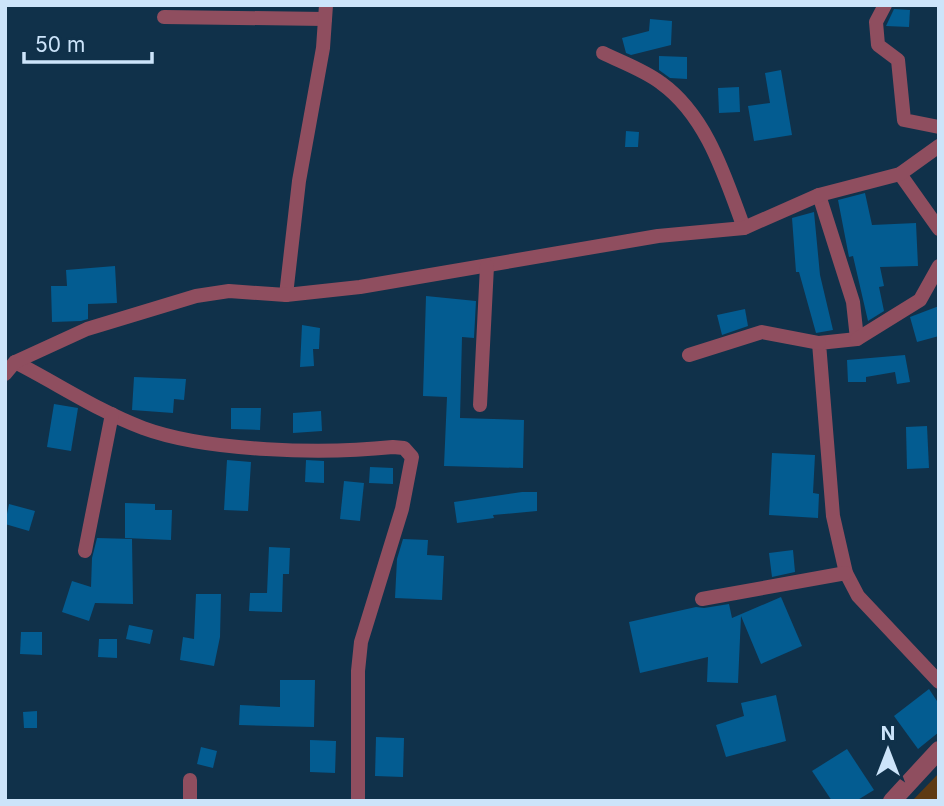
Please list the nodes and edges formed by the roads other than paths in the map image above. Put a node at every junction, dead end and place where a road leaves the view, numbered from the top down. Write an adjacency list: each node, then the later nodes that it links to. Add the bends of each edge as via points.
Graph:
1 (885, 5): 5 (street, via 876,22 878,44 898,60 904,120)
2 (325, 12): 3 (street); 13 (street)
3 (164, 17)
4 (603, 53): 9 (street, via 661,83 689,112 716,154)
5 (939, 127)
6 (939, 146): 7 (street)
7 (900, 174): 8 (street); 10 (street)
8 (820, 195): 9 (street); 14 (street, via 853,302)
9 (744, 228): 11 (street, via 658,236)
10 (939, 229)
11 (487, 266): 13 (street); 18 (street)
12 (939, 266): 14 (street, via 920,300)
13 (286, 295): 17 (street, via 229,291 196,296 87,329)
14 (857, 339): 15 (street)
15 (820, 343): 16 (street, via 762,332); 21 (street, via 834,516)
16 (689, 355)
17 (10, 368): 19 (street)
18 (480, 405)
19 (112, 414): 20 (street); 27 (street, via 146,429 215,443 305,451 393,447 404,448 412,457 402,509 361,642)
20 (85, 551)
21 (845, 572): 22 (street); 23 (street, via 858,596)
22 (702, 599)
23 (939, 682)
24 (939, 750): 28 (street)
25 (190, 780): 26 (street)
26 (190, 801)
27 (358, 801)
28 (892, 801)

